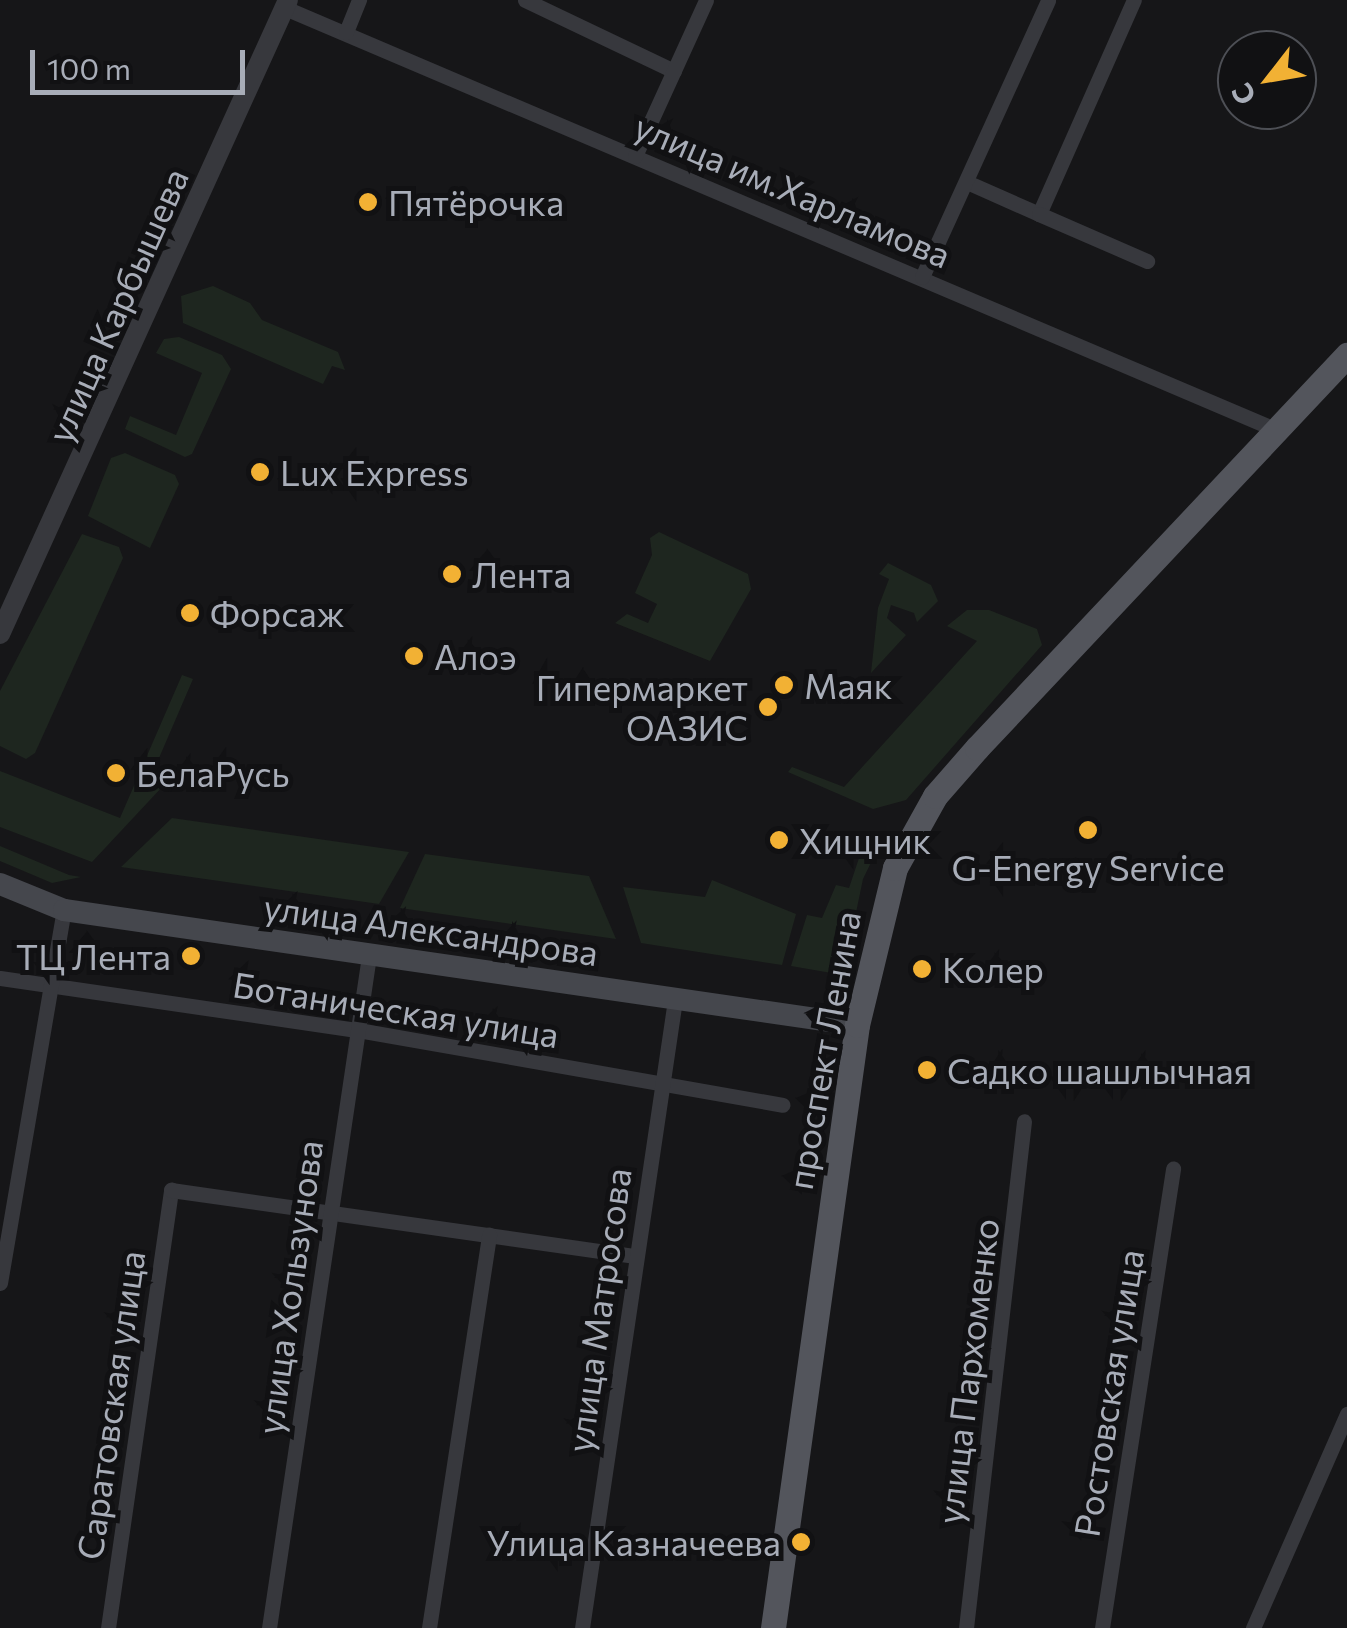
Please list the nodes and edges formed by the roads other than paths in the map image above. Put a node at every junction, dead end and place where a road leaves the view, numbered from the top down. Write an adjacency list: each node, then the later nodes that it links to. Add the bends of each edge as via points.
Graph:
1 (358, 0): 7 (street)
2 (524, 0): 8 (street)
3 (706, 0): 8 (street)
4 (1048, 0): 10 (street)
5 (1134, 0): 11 (street)
6 (287, 4): 7 (street, улица им.Харламова); 16 (street, улица Карбышева)
7 (346, 32): 9 (street, улица им.Харламова)
8 (674, 71): 9 (street)
9 (635, 156): 13 (street, улица им.Харламова)
10 (968, 183): 11 (street); 13 (street)
11 (1039, 214): 12 (street)
12 (1147, 262)
13 (922, 277): 15 (street, улица им.Харламова)
14 (1347, 355): 15 (main road, проспект Ленина)
15 (1276, 430): 23 (main road, проспект Ленина, via 935,796 895,868)
16 (0, 634)
17 (0, 884): 18 (main road, улица Александрова)
18 (64, 910): 19 (main road, улица Александрова); 21 (street)
19 (369, 956): 22 (main road, улица Александрова); 24 (street, улица Хользунова)
20 (0, 978): 21 (street, Ботаническая улица)
21 (46, 986): 24 (street, Ботаническая улица); 32 (street)
22 (674, 1000): 23 (main road, улица Александрова); 25 (street, улица Матросова)
23 (857, 1025): 38 (main road, проспект Ленина)
24 (358, 1030): 25 (street, Ботаническая улица); 29 (street, улица Хользунова)
25 (662, 1084): 26 (street, Ботаническая улица); 31 (street, улица Матросова)
26 (782, 1105)
27 (1024, 1121): 39 (street, улица Пархоменко)
28 (1173, 1168): 40 (street, Ростовская улица)
29 (330, 1212): 30 (street); 34 (street, Саратовская улица, via 171,1190); 35 (street, улица Хользунова)
30 (489, 1236): 31 (street); 36 (street)
31 (635, 1256): 37 (street, улица Матросова)
32 (0, 1283)
33 (1347, 1414): 41 (street)
34 (108, 1628)
35 (269, 1628)
36 (429, 1628)
37 (582, 1628)
38 (772, 1628)
39 (966, 1628)
40 (1102, 1628)
41 (1253, 1628)

